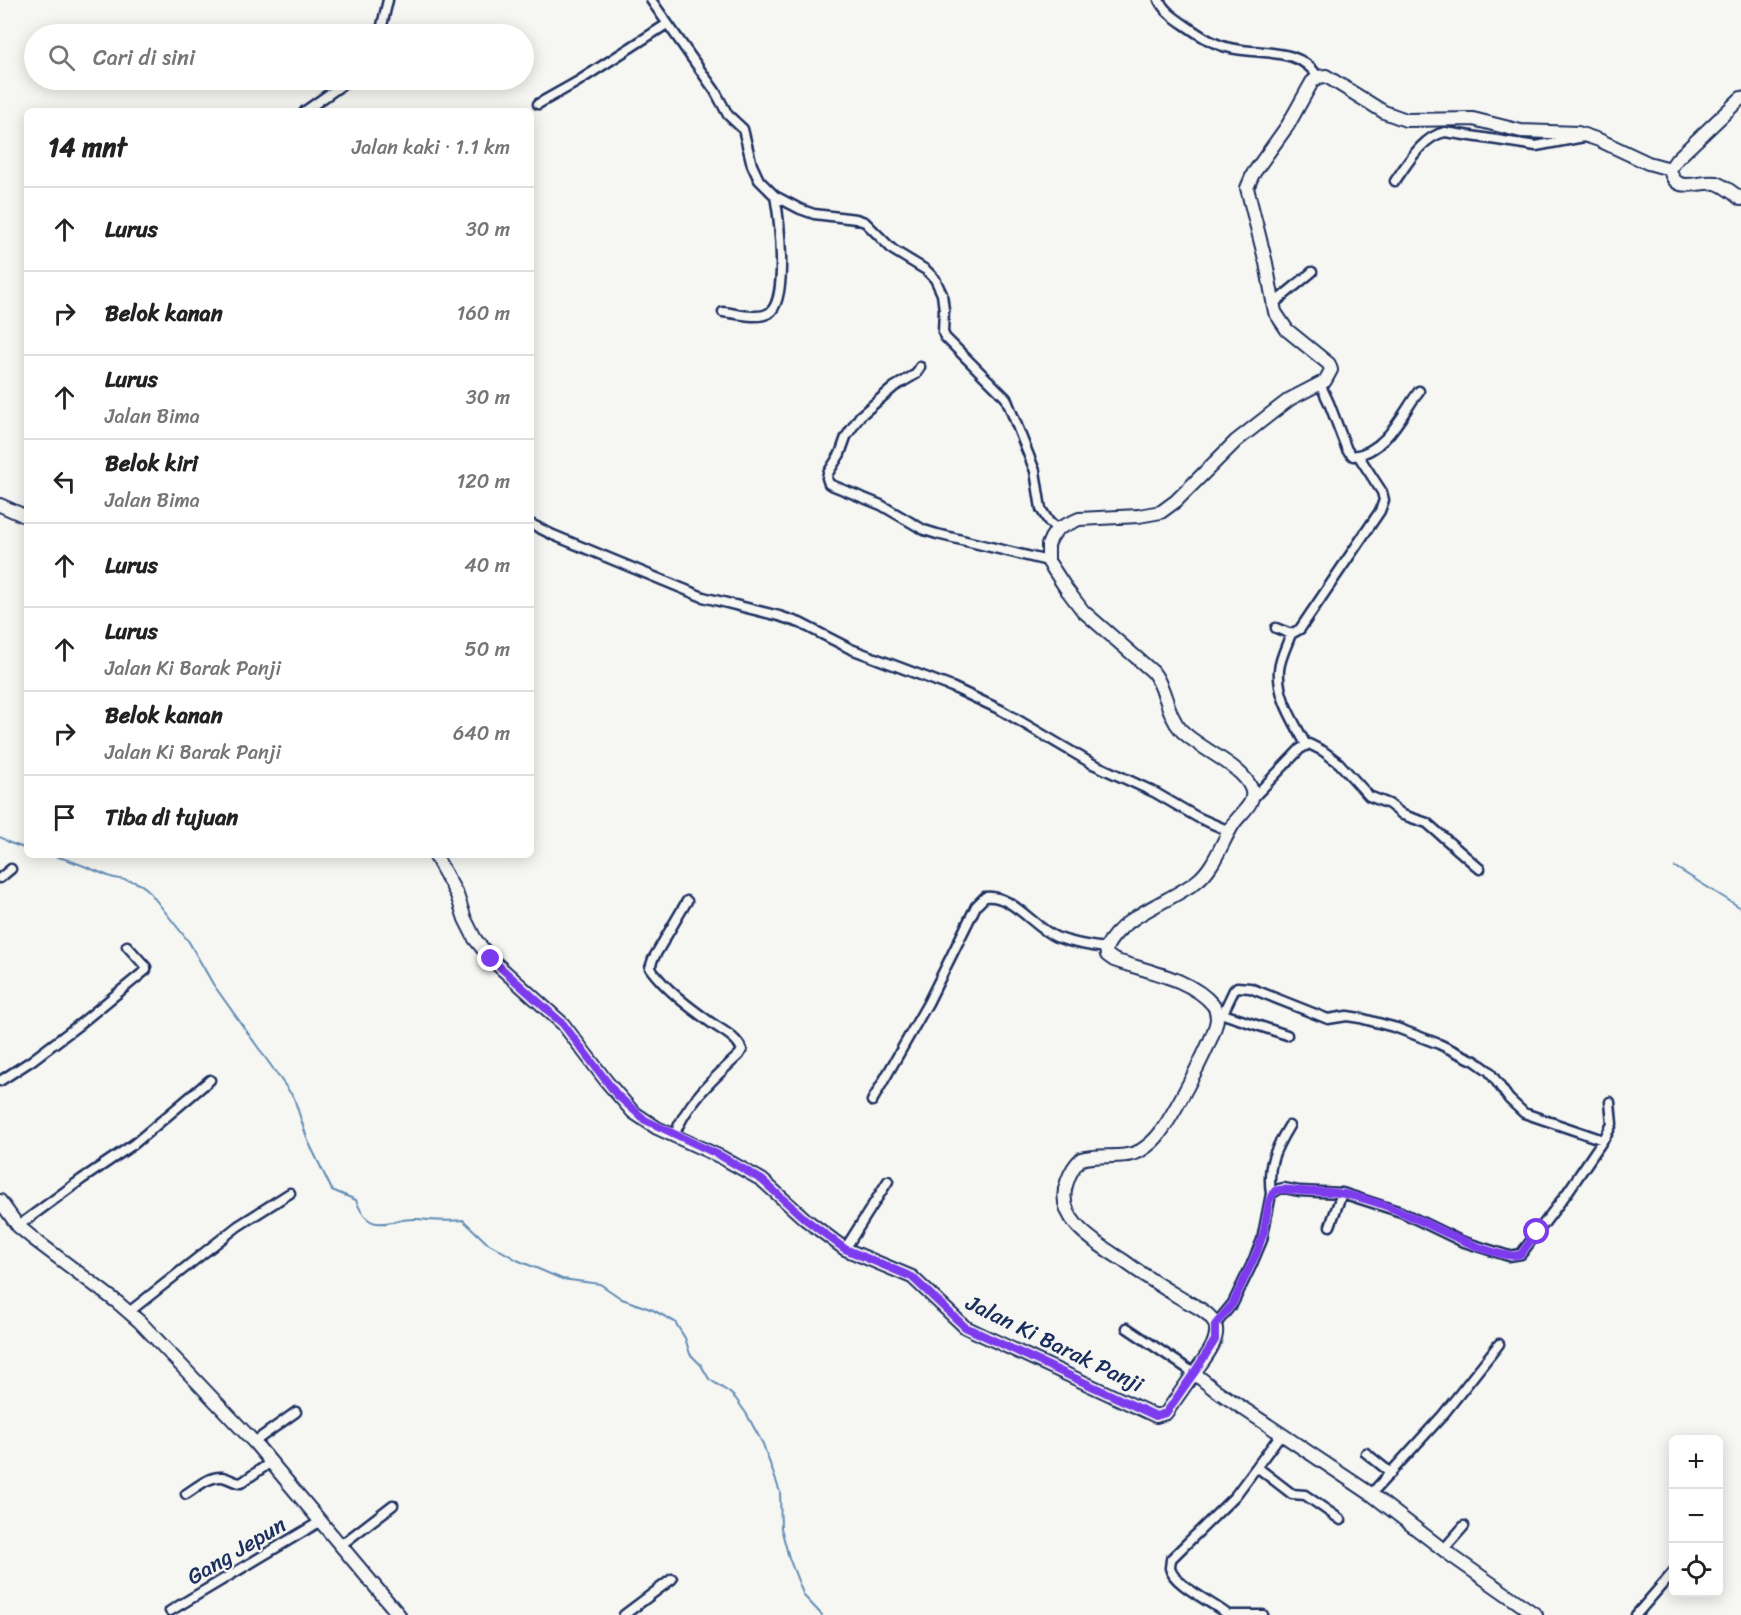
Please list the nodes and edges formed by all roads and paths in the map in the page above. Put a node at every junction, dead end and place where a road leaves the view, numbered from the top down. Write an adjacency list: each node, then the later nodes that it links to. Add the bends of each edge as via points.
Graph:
1 (388, 0): 4 (street)
2 (651, 0): 5 (street)
3 (1159, 0): 6 (street, via 1178,20 1216,44 1291,55 1302,59)
4 (383, 24)
5 (667, 24): 9 (street); 14 (street, via 728,115 743,129 756,175)
6 (1318, 76): 11 (street, via 1326,76 1384,112 1406,120 1473,119 1521,131); 17 (street, via 1247,188 1269,276)
7 (335, 90): 10 (street)
8 (1741, 98): 12 (street)
9 (538, 104)
10 (309, 108)
11 (1587, 136): 12 (street, via 1648,164); 13 (street, via 1536,146 1459,133 1435,134)
12 (1670, 169): 15 (street, via 1682,185 1717,184)
13 (1395, 181)
14 (775, 196): 18 (street, via 782,263 775,306 761,315); 26 (street, via 814,214 861,220 893,250 935,279 944,302 945,337 1006,398 1035,471 1041,509)
15 (1741, 199)
16 (1312, 272): 17 (street)
17 (1272, 305): 20 (street, via 1287,330 1329,364 1330,374)
18 (723, 312)
19 (920, 367): 27 (street, via 854,424 828,473 829,484 881,505 924,530)
20 (1320, 384): 22 (street, via 1347,450); 26 (street, via 1290,399 1255,426 1161,512 1079,519)
21 (1419, 391): 22 (street, via 1389,435 1370,451)
22 (1358, 455): 29 (street, via 1382,492 1383,504 1300,629)
23 (0, 505): 24 (street)
24 (24, 516)
25 (534, 526): 32 (street, via 703,597 800,623 851,649 952,687)
26 (1057, 529): 27 (street, via 1048,545)
27 (1048, 561): 31 (street, via 1083,611 1158,679 1181,729 1234,769 1248,783)
28 (1276, 628): 29 (street)
29 (1291, 634): 30 (street, via 1279,669 1280,680 1287,709)
30 (1306, 745): 31 (street); 35 (street, via 1339,763 1369,796 1427,823)
31 (1253, 798): 32 (street)
32 (1229, 831): 39 (street, via 1198,880 1115,934)
33 (437, 858): 47 (street, Jalan Ki Barak Panji, via 458,895 468,928 491,959 563,1024 633,1112)
34 (11, 869): 36 (street)
35 (1480, 869)
36 (0, 878)
37 (687, 901): 47 (street, via 650,968 742,1050 689,1105)
38 (127, 946): 43 (street, via 146,970 80,1024)
39 (1106, 948): 40 (street, via 1107,955 1114,960 1185,985); 44 (street, via 1055,936 1009,901 985,897 976,906 928,1003)
40 (1220, 1013): 41 (street); 48 (street, via 1234,990 1242,987 1328,1019 1352,1017 1397,1028 1475,1061 1489,1071 1524,1113); 58 (street, via 1212,1037 1155,1139 1131,1154 1081,1159 1063,1191 1069,1214 1082,1231 1150,1280 1209,1315)
41 (1287, 1035)
42 (210, 1080): 54 (street, via 134,1144)
43 (0, 1081)
44 (872, 1101)
45 (1610, 1102): 48 (street, via 1612,1124)
46 (1289, 1126): 52 (street, via 1270,1165)
47 (674, 1136): 56 (street, Jalan Ki Barak Panji, via 721,1156 762,1180)
48 (1603, 1140): 50 (street, via 1517,1256 1461,1240 1401,1212)
49 (888, 1181): 56 (street)
50 (1342, 1192): 52 (street, via 1279,1189); 55 (street)
51 (290, 1193): 57 (street, via 238,1226)
52 (1271, 1194): 58 (street, via 1262,1240 1251,1266 1233,1303)
53 (0, 1201): 54 (street)
54 (18, 1226): 57 (street)
55 (1330, 1226)
56 (845, 1249): 61 (street, Jalan Ki Barak Panji, via 912,1277 965,1327 1156,1416 1166,1413)
57 (129, 1312): 64 (street)
58 (1215, 1325): 61 (street, Jalan Ki Barak Panji, via 1215,1340)
59 (1127, 1328): 61 (street)
60 (1498, 1344): 68 (street, via 1442,1416)
61 (1194, 1373): 63 (street)
62 (296, 1412): 64 (street)
63 (1281, 1434): 67 (street); 70 (street)
64 (254, 1442): 66 (street)
65 (1366, 1453): 68 (street)
66 (271, 1462): 69 (street, via 241,1483 215,1478); 73 (street)
67 (1257, 1467): 72 (street, via 1292,1494 1305,1495); 82 (street, via 1225,1507 1171,1559 1170,1568 1183,1585)
68 (1390, 1473): 70 (street)
69 (186, 1494)
70 (1371, 1494): 76 (street)
71 (393, 1504): 75 (street)
72 (1341, 1520)
73 (321, 1521): 75 (street); 79 (street, Gang Jepun)
74 (1464, 1526): 76 (street)
75 (341, 1545): 80 (street)
76 (1443, 1550): 84 (street)
77 (1669, 1577): 85 (street)
78 (672, 1579): 81 (street)
79 (171, 1611)
80 (399, 1615)
81 (624, 1615)
82 (1228, 1615): 83 (street)
83 (1263, 1615)
84 (1536, 1615)
85 (1636, 1615)

